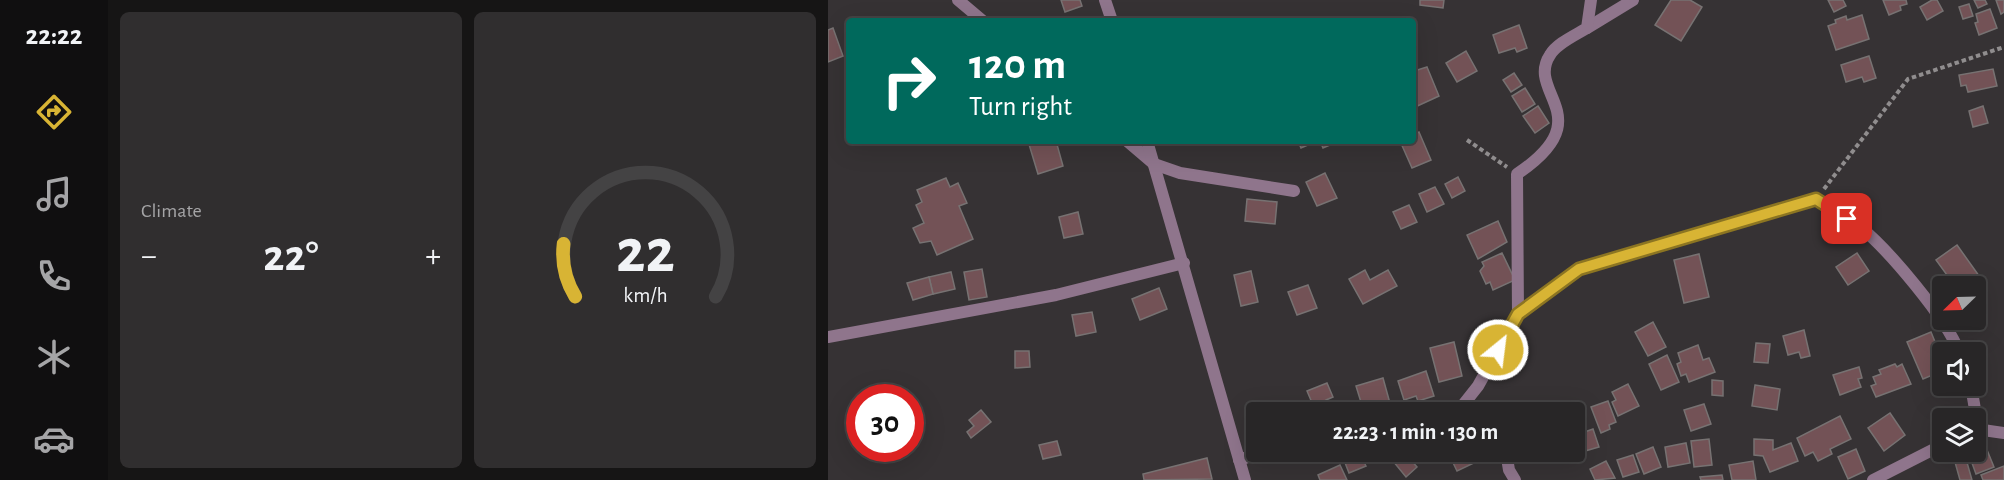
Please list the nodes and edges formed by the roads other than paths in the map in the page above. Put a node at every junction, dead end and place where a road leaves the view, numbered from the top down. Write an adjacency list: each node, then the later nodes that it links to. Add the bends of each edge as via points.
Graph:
1 (958, 0): 5 (street)
2 (1105, 0): 6 (street)
3 (1591, 0): 7 (street)
4 (1633, 0): 7 (street)
5 (979, 18)
6 (1111, 18)
7 (1587, 28): 13 (street, via 1551,52 1546,61 1546,79 1559,115 1557,134 1542,154 1517,174)
8 (1130, 144): 10 (street)
9 (1148, 144): 10 (street)
10 (1154, 164): 11 (street, via 1180,173); 12 (street)
11 (1294, 191)
12 (1184, 263): 14 (street, via 1056,295); 21 (street)
13 (1518, 314): 15 (street, via 1579,269 1816,199 1860,226 1935,313); 16 (street)
14 (828, 337)
15 (1953, 342)
16 (1466, 402)
17 (1986, 430): 18 (street)
18 (2004, 433)
19 (1932, 450): 25 (street)
20 (1246, 458): 21 (street)
21 (1239, 460): 23 (street)
22 (1508, 462): 24 (street)
23 (1245, 480)
24 (1515, 480)
25 (1873, 480)

